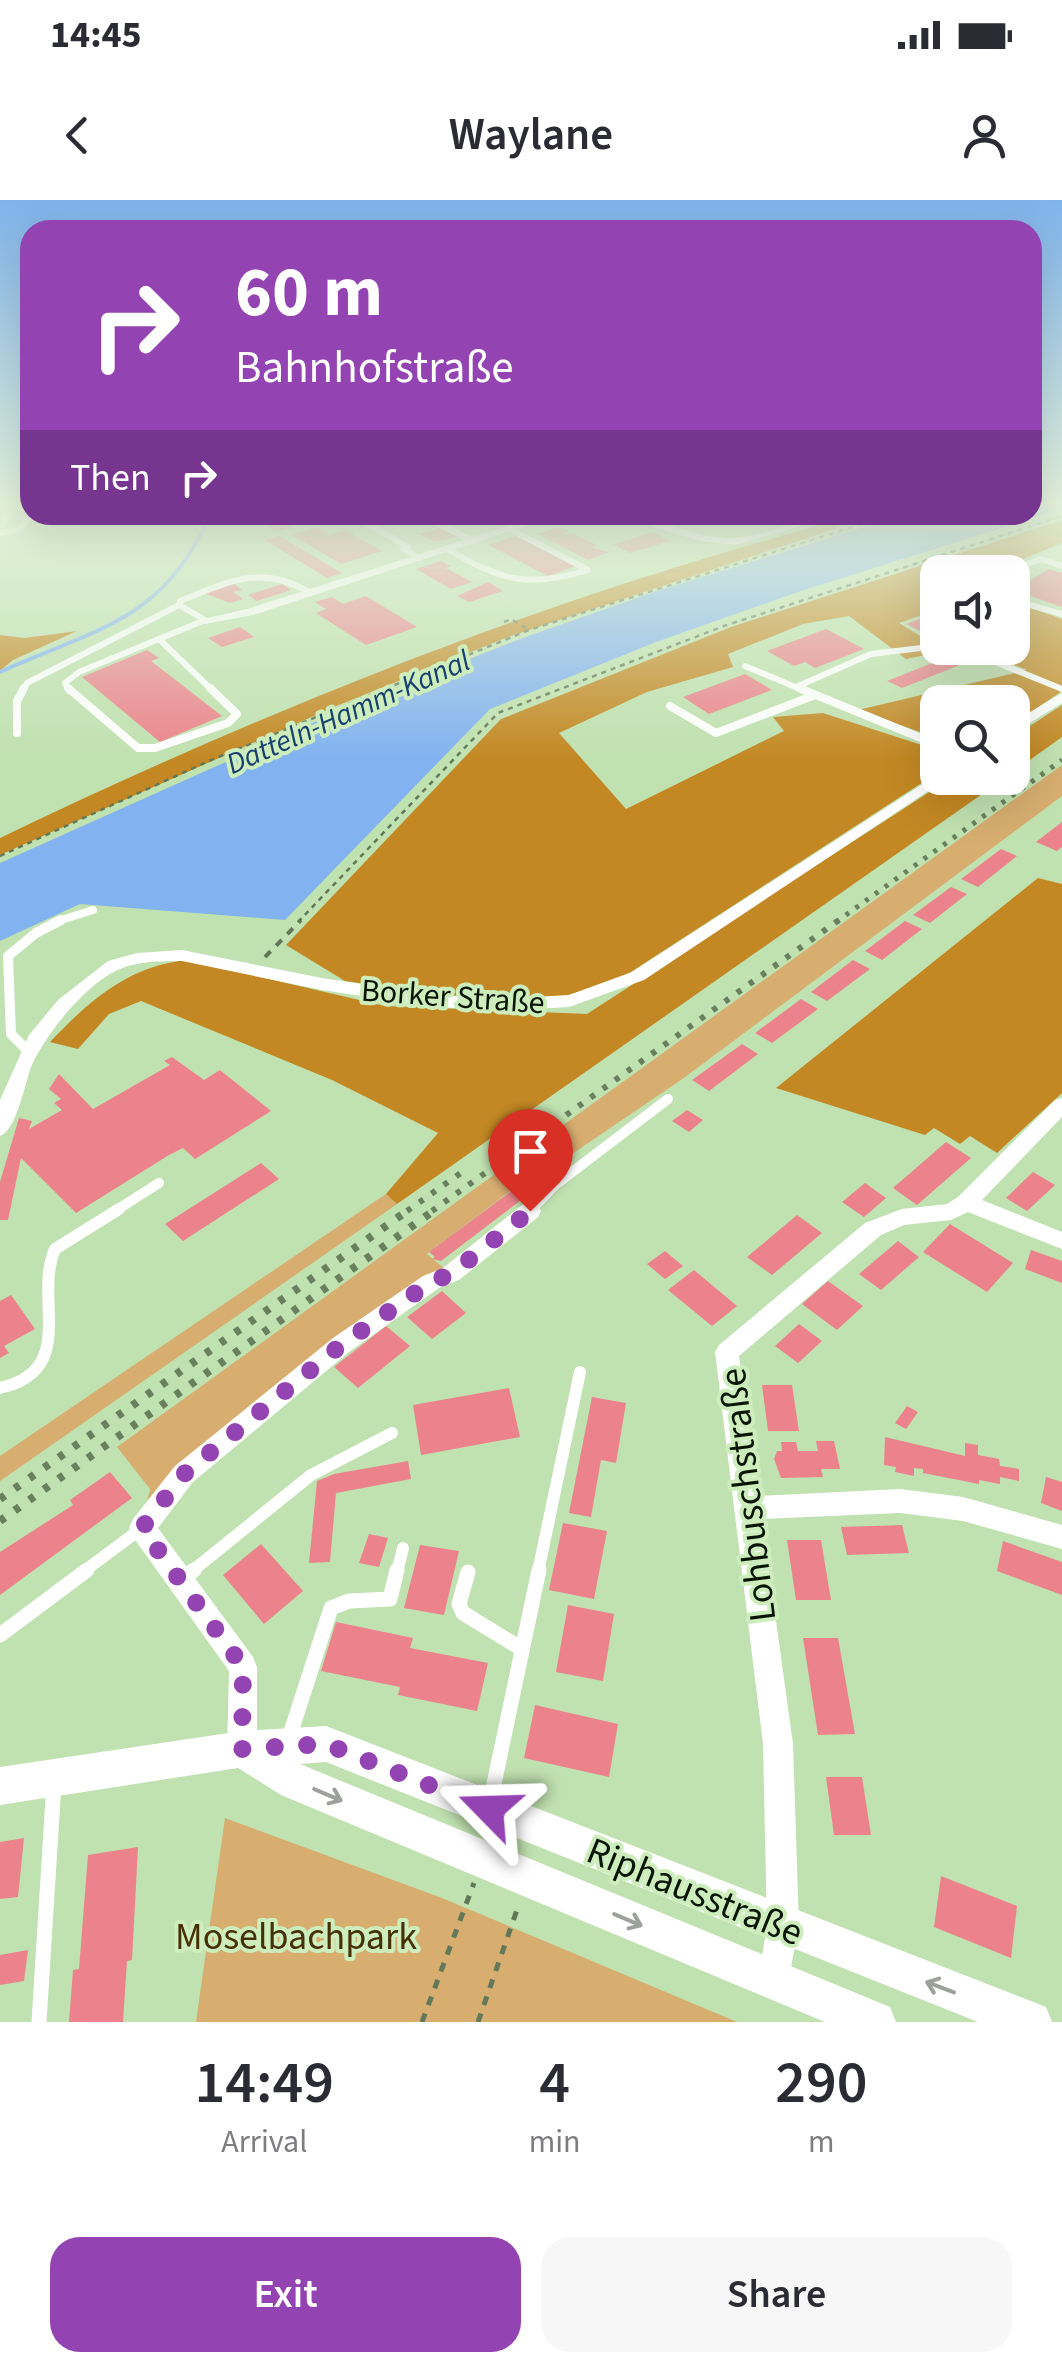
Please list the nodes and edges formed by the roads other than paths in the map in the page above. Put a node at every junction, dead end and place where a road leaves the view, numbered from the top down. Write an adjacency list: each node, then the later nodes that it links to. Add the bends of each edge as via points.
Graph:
1 (209, 589): 5 (lane)
2 (304, 589): 4 (lane)
3 (322, 589): 4 (street)
4 (310, 593): 8 (street)
5 (179, 604): 8 (lane); 19 (lane, via 27,683 17,701)
6 (1030, 605): 7 (lane)
7 (1062, 614)
8 (205, 620): 9 (lane)
9 (158, 638): 9 (lane, via 65,682 119,734 146,750 228,723 236,714)
10 (920, 648): 13 (lane, via 872,654)
11 (1004, 665): 14 (lane)
12 (745, 666): 13 (lane)
13 (796, 687): 15 (lane)
14 (1062, 688)
15 (815, 695): 17 (lane, via 716,733); 20 (lane)
16 (1062, 698): 18 (street)
17 (670, 706)
18 (1030, 718)
19 (17, 733)
20 (920, 738)
21 (920, 791): 23 (street, Borker Straße, via 638,976 590,997 556,1004 484,1003 357,991 189,953 150,956 110,966 52,1014)
22 (93, 910): 23 (lane, via 50,926 8,956 11,1034)
23 (27, 1050): 26 (street, Borker Straße)
24 (668, 1098): 29 (lane)
25 (1062, 1105): 28 (street)
26 (0, 1129)
27 (159, 1183): 32 (lane, via 55,1249 48,1260 49,1350 24,1378)
28 (966, 1203): 30 (street); 34 (street, Lohbuschstraße, via 874,1229 727,1352)
29 (530, 1211): 35 (street, via 451,1274 341,1345 184,1474)
30 (1062, 1241)
31 (580, 1372): 41 (lane)
32 (0, 1388)
33 (392, 1433): 39 (lane, via 311,1475)
34 (747, 1508): 36 (street, via 900,1501 963,1509); 47 (street, Lohbuschstraße, via 778,1744)
35 (142, 1528): 39 (street); 40 (lane)
36 (1062, 1537)
37 (404, 1548): 42 (lane, via 390,1599 350,1600 331,1608)
38 (468, 1572): 41 (lane, via 459,1604 463,1613)
39 (180, 1581): 43 (street, via 243,1667)
40 (0, 1635)
41 (522, 1650): 46 (lane)
42 (286, 1746): 43 (street, Riphausstraße); 46 (street, Riphausstraße, via 326,1744)
43 (242, 1749): 44 (street, Riphausstraße); 48 (street, Riphausstraße, one-way to 48, via 294,1782)
44 (54, 1777): 45 (street, Riphausstraße); 49 (lane)
45 (0, 1786)
46 (489, 1809): 47 (street, Riphausstraße)
47 (783, 1926): 48 (street, Lohbuschstraße); 51 (street, Riphausstraße, one-way to 47)
48 (774, 1981): 50 (street, Riphausstraße)
49 (39, 2022)
50 (875, 2022)
51 (1031, 2022)

